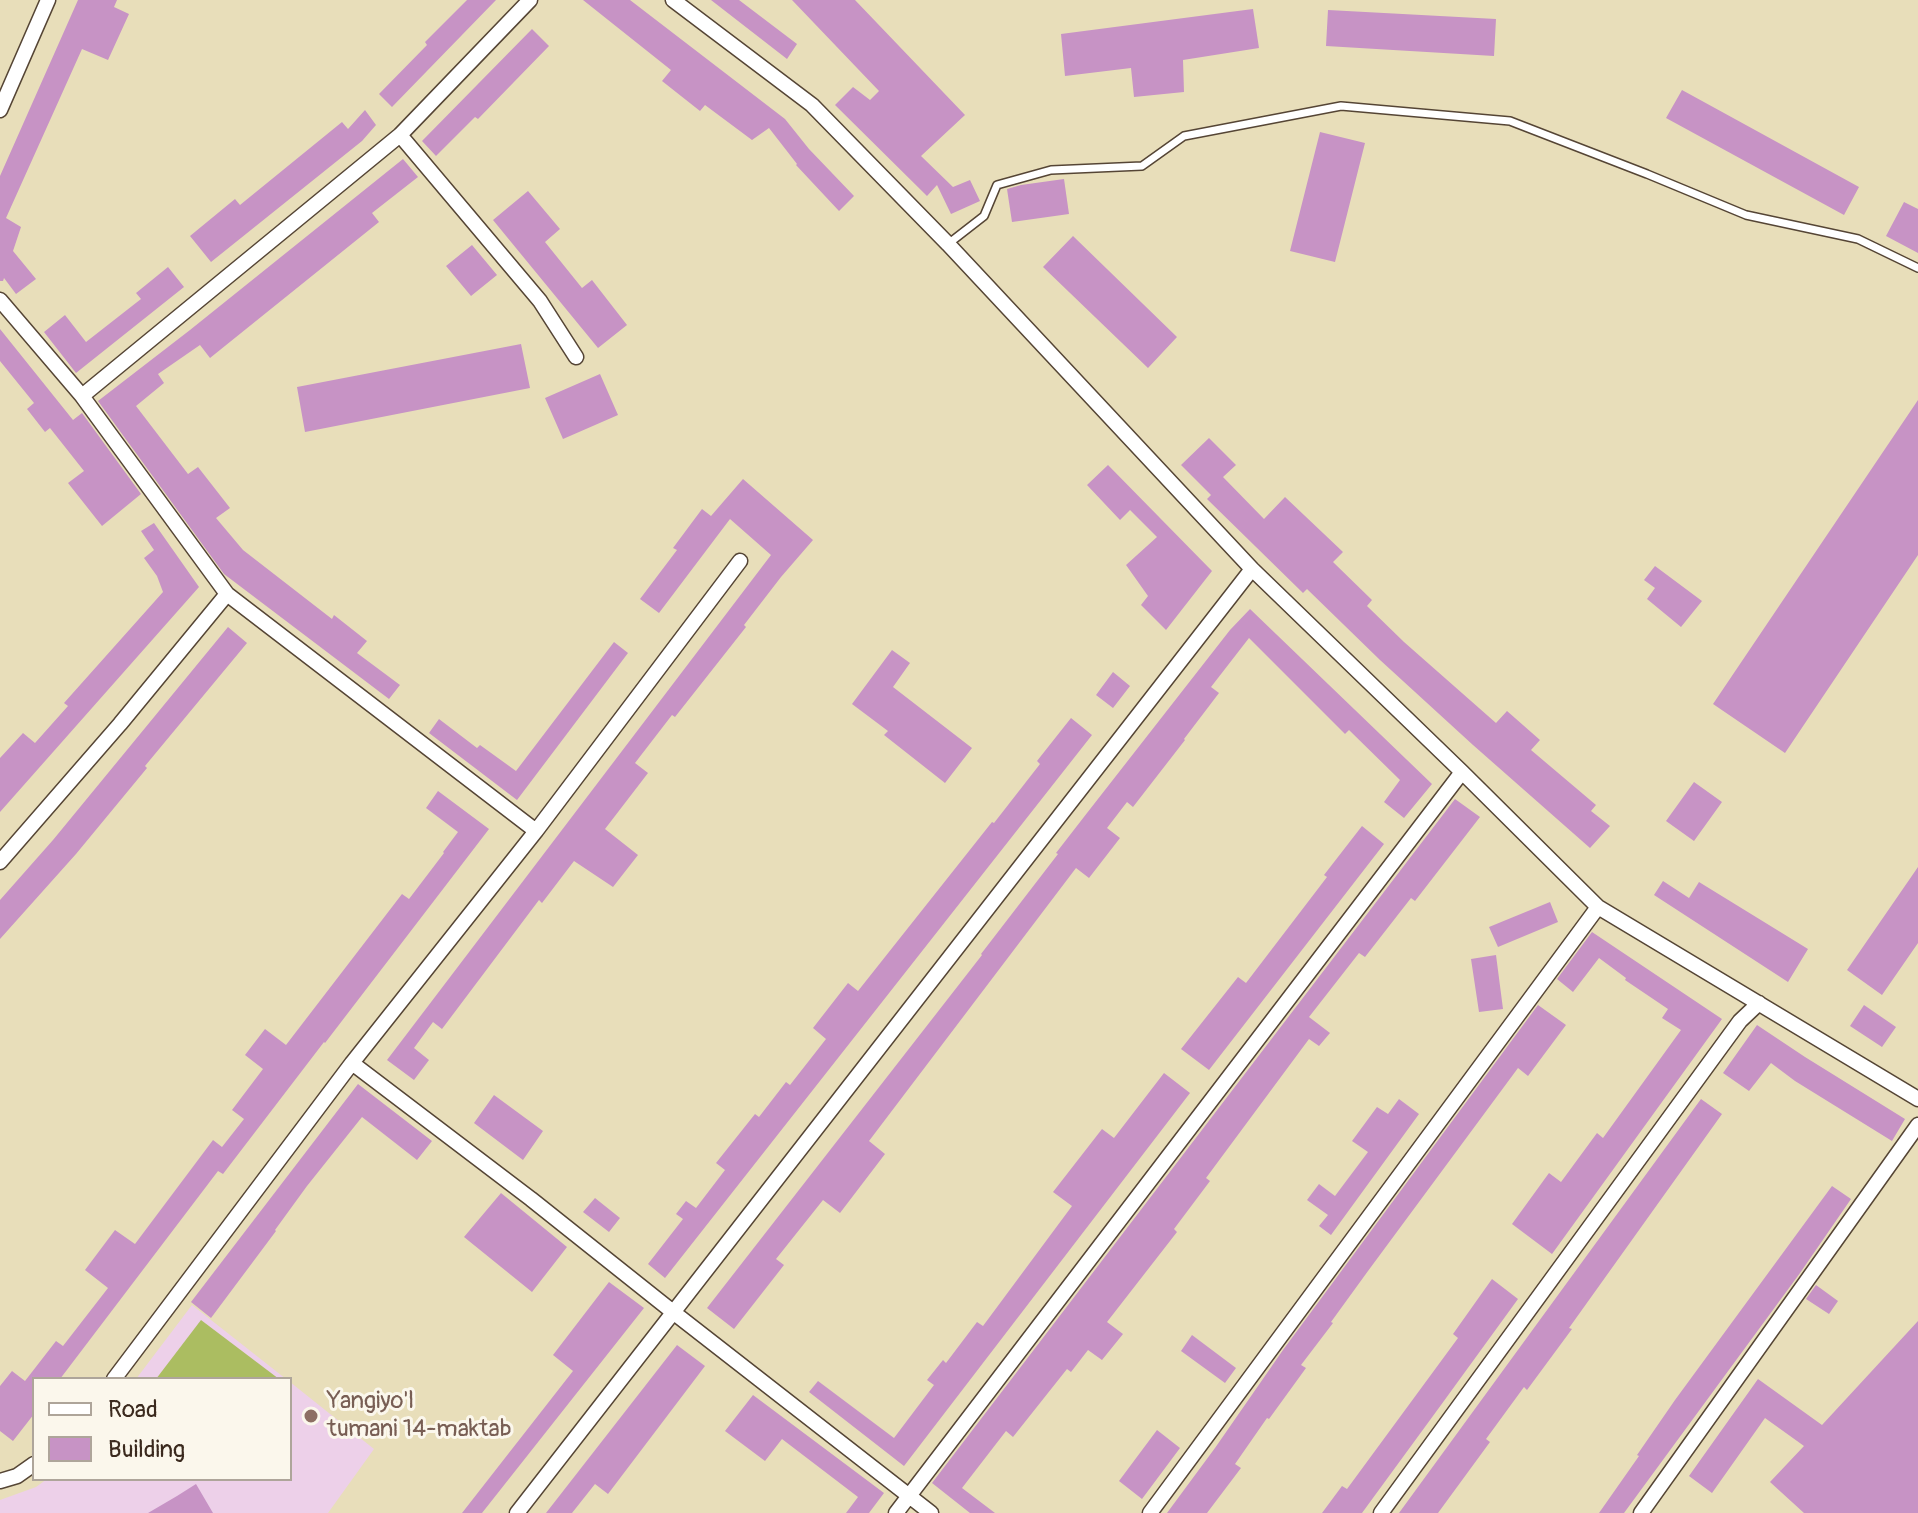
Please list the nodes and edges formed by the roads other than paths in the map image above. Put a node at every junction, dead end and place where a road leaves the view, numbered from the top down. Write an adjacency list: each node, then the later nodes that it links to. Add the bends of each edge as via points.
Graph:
1 (48, 0): 4 (street)
2 (530, 0): 5 (street)
3 (673, 0): 6 (street, via 812,105)
4 (0, 110)
5 (400, 135): 9 (street, via 540,301); 10 (street)
6 (948, 244): 7 (lane, via 984,216 997,185 1051,170 1142,166 1184,136 1341,106 1510,121 1746,215 1858,239); 12 (street)
7 (1918, 268)
8 (0, 300): 10 (street)
9 (576, 357)
10 (82, 396): 13 (street)
11 (740, 561): 15 (street)
12 (1252, 569): 14 (street); 22 (street)
13 (227, 594): 15 (street); 16 (street)
14 (1462, 772): 17 (street); 26 (street)
15 (536, 831): 19 (street)
16 (0, 862)
17 (1598, 907): 18 (street); 30 (street)
18 (1759, 1003): 20 (street); 31 (street, via 1740,1021)
19 (352, 1063): 22 (street); 23 (street)
20 (1918, 1099)
21 (1918, 1125): 32 (street)
22 (673, 1312): 26 (street); 27 (street)
23 (116, 1377)
24 (32, 1465): 25 (street)
25 (0, 1481)
26 (909, 1496): 28 (street); 29 (street)
27 (517, 1513)
28 (896, 1513)
29 (931, 1513)
30 (1150, 1513)
31 (1381, 1513)
32 (1641, 1513)

